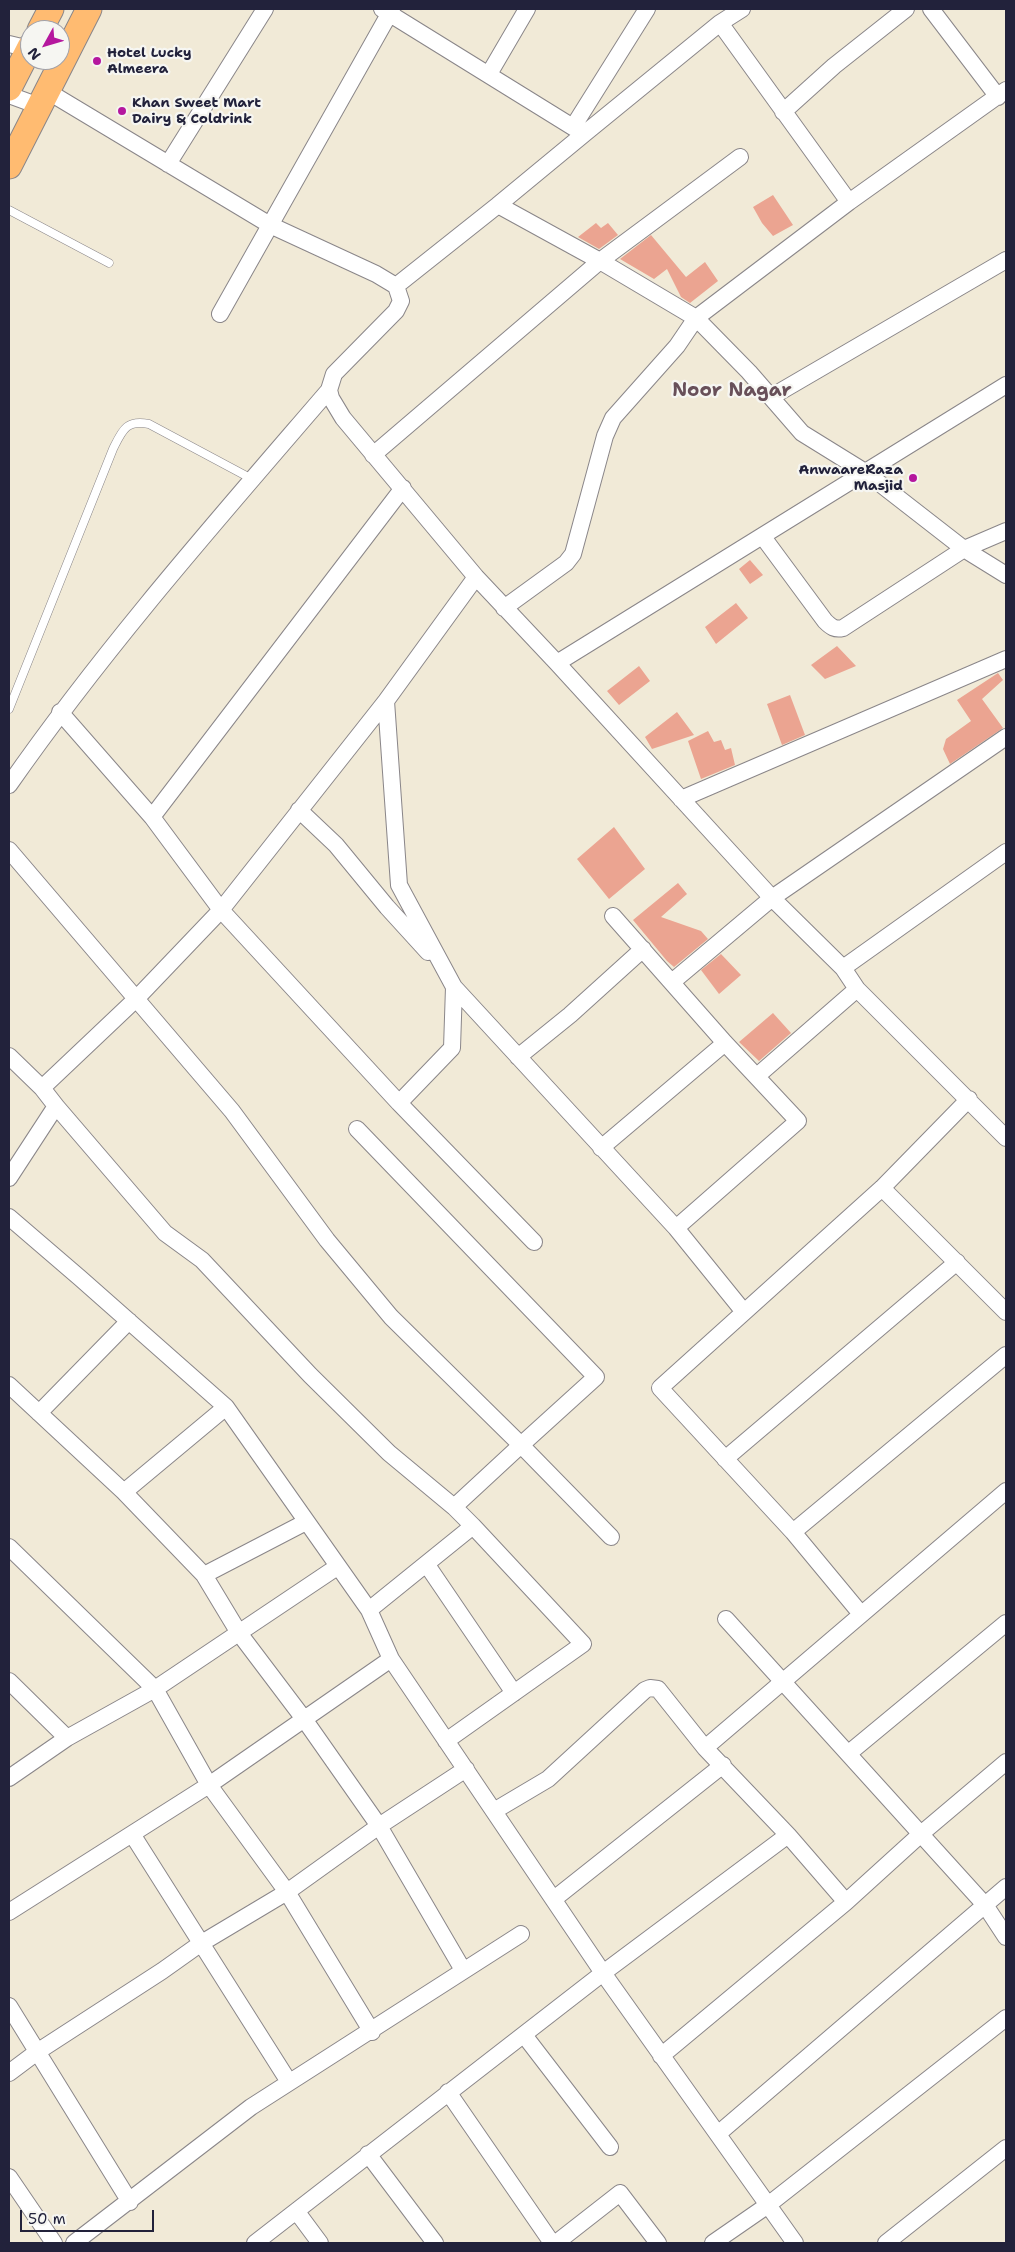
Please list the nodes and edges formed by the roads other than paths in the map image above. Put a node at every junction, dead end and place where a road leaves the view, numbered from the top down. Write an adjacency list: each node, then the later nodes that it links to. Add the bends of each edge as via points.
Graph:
1 (52, 9): 10 (main road)
2 (89, 9): 12 (main road)
3 (265, 9): 23 (street)
4 (527, 9): 15 (street)
5 (646, 9): 21 (street)
6 (742, 9): 11 (street)
7 (906, 9): 20 (street, via 834,66)
8 (931, 9): 17 (street)
9 (387, 10): 15 (street); 28 (street)
10 (44, 20)
11 (720, 23): 20 (street); 21 (street)
12 (70, 43)
13 (20, 61): 16 (main road)
14 (56, 70): 19 (main road)
15 (489, 74): 21 (street)
16 (9, 88)
17 (1002, 94): 25 (street)
18 (9, 95): 19 (street)
19 (43, 98): 23 (street); 24 (main road)
20 (783, 112): 25 (street)
21 (579, 131): 26 (street)
22 (740, 157): 30 (street)
23 (168, 164): 28 (street)
24 (9, 166)
25 (849, 202): 34 (street)
26 (498, 205): 30 (street); 32 (street)
27 (9, 210): 31 (lane)
28 (270, 225): 32 (street); 33 (street)
29 (1006, 260): 37 (street)
30 (600, 261): 34 (street); 38 (street)
31 (109, 263)
32 (396, 286): 36 (street, via 401,301 396,311 334,374)
33 (220, 314)
34 (696, 318): 37 (street); 47 (street, via 677,346 613,418 605,436 573,554 566,563)
35 (1006, 385): 39 (street)
36 (330, 390): 38 (street, via 343,418); 40 (street)
37 (770, 397): 39 (street, via 802,433)
38 (373, 455): 41 (street)
39 (865, 472): 43 (street); 44 (street)
40 (252, 479): 51 (lane, via 149,424 138,421 129,424 113,449); 52 (street)
41 (403, 488): 46 (street); 57 (street)
42 (1006, 531): 44 (street)
43 (762, 537): 44 (street, via 825,621 838,630); 49 (street)
44 (964, 549): 45 (street)
45 (1006, 575)
46 (476, 577): 47 (street); 50 (street)
47 (504, 608): 49 (street)
48 (1006, 659): 55 (street)
49 (557, 662): 55 (street)
50 (386, 701): 56 (street); 64 (street, via 399,885)
51 (9, 709)
52 (60, 712): 54 (street); 57 (street)
53 (1006, 737): 60 (street)
54 (9, 785)
55 (681, 799): 60 (street)
56 (299, 810): 61 (street); 64 (street, via 336,845 410,934)
57 (152, 817): 61 (street)
58 (9, 850): 69 (street)
59 (1006, 852): 65 (street)
60 (772, 898): 65 (street); 66 (street)
61 (222, 910): 69 (street); 76 (street)
62 (613, 916): 63 (street)
63 (642, 949): 66 (street); 72 (street)
64 (440, 964): 67 (street)
65 (843, 968): 68 (street)
66 (672, 982): 70 (street)
67 (454, 987): 72 (street); 76 (street, via 452,1048)
68 (857, 989): 73 (street); 75 (street)
69 (136, 999): 74 (street); 94 (street, via 232,1111 327,1240 391,1317)
70 (725, 1044): 73 (street); 80 (street)
71 (9, 1056): 74 (street)
72 (518, 1057): 80 (street)
73 (758, 1076): 84 (street, via 798,1121)
74 (42, 1088): 77 (street)
75 (969, 1099): 79 (street); 82 (street)
76 (399, 1103): 85 (street)
77 (56, 1106): 81 (street); 98 (street, via 165,1233 202,1260 389,1453)
78 (357, 1129): 94 (street, via 596,1377)
79 (1006, 1138)
80 (601, 1148): 84 (street)
81 (9, 1178)
82 (882, 1188): 86 (street); 87 (street)
83 (9, 1217): 89 (street)
84 (676, 1228): 87 (street)
85 (534, 1242)
86 (956, 1262): 88 (street); 95 (street)
87 (744, 1312): 95 (street, via 660,1388)
88 (1006, 1312)
89 (129, 1321): 92 (street); 93 (street)
90 (1006, 1355): 101 (street)
91 (9, 1385): 93 (street)
92 (226, 1407): 97 (street); 99 (street)
93 (39, 1413): 97 (street)
94 (521, 1444): 98 (street); 102 (street)
95 (726, 1459): 101 (street)
96 (1006, 1491): 108 (street)
97 (124, 1492): 106 (street)
98 (454, 1507): 100 (street)
99 (306, 1522): 105 (street); 106 (street)
100 (473, 1526): 104 (street); 116 (street, via 583,1644)
101 (793, 1532): 108 (street)
102 (610, 1537)
103 (9, 1547): 115 (street)
104 (427, 1565): 107 (street); 116 (street)
105 (337, 1567): 107 (street); 111 (street)
106 (204, 1575): 111 (street)
107 (369, 1610): 112 (street)
108 (860, 1614): 114 (street)
109 (726, 1618): 114 (street)
110 (1006, 1623): 121 (street)
111 (239, 1633): 115 (street); 117 (street)
112 (390, 1659): 117 (street); 119 (street)
113 (9, 1681): 118 (street)
114 (784, 1681): 120 (street); 121 (street)
115 (155, 1689): 118 (street); 126 (street)
116 (514, 1693): 119 (street)
117 (304, 1719): 126 (street); 128 (street)
118 (68, 1738): 125 (street)
119 (446, 1741): 124 (street)
120 (705, 1748): 123 (street); 127 (street, via 658,1689 650,1688 548,1779)
121 (849, 1753): 129 (street)
122 (1006, 1762): 129 (street)
123 (723, 1765): 131 (street); 134 (street)
124 (466, 1769): 127 (street); 128 (street)
125 (9, 1778)
126 (210, 1785): 130 (street); 133 (street)
127 (494, 1811): 134 (street)
128 (379, 1826): 133 (street); 141 (street)
129 (922, 1833): 135 (street); 136 (street)
130 (132, 1834): 137 (street); 140 (street)
131 (788, 1835): 135 (street); 142 (street)
132 (1006, 1887): 136 (street)
133 (287, 1892): 140 (street); 145 (street)
134 (554, 1899): 142 (street)
135 (846, 1902): 148 (street)
136 (985, 1905): 139 (street); 152 (street)
137 (9, 1912)
138 (521, 1934): 141 (street)
139 (1006, 1937)
140 (200, 1944): 147 (street); 150 (street)
141 (463, 1970): 145 (street)
142 (603, 1973): 146 (street); 148 (street)
143 (9, 2006): 147 (street)
144 (1006, 2018): 158 (street)
145 (372, 2032): 150 (street)
146 (524, 2034): 151 (street); 153 (street)
147 (37, 2052): 149 (street); 157 (street)
148 (661, 2056): 152 (street)
149 (9, 2073)
150 (289, 2082): 157 (street, via 251,2107)
151 (448, 2092): 155 (street); 165 (street)
152 (719, 2134): 158 (street)
153 (610, 2147)
154 (1006, 2148): 170 (street)
155 (368, 2154): 159 (street); 164 (street)
156 (9, 2177): 160 (street)
157 (130, 2202): 161 (street)
158 (768, 2205): 168 (street); 169 (street)
159 (297, 2212): 162 (street); 163 (street)
160 (54, 2243)
161 (74, 2243)
162 (255, 2243)
163 (320, 2243)
164 (434, 2243)
165 (552, 2243)
166 (556, 2243): 167 (street, via 620,2193)
167 (658, 2243)
168 (713, 2243)
169 (795, 2243)
170 (886, 2243)

